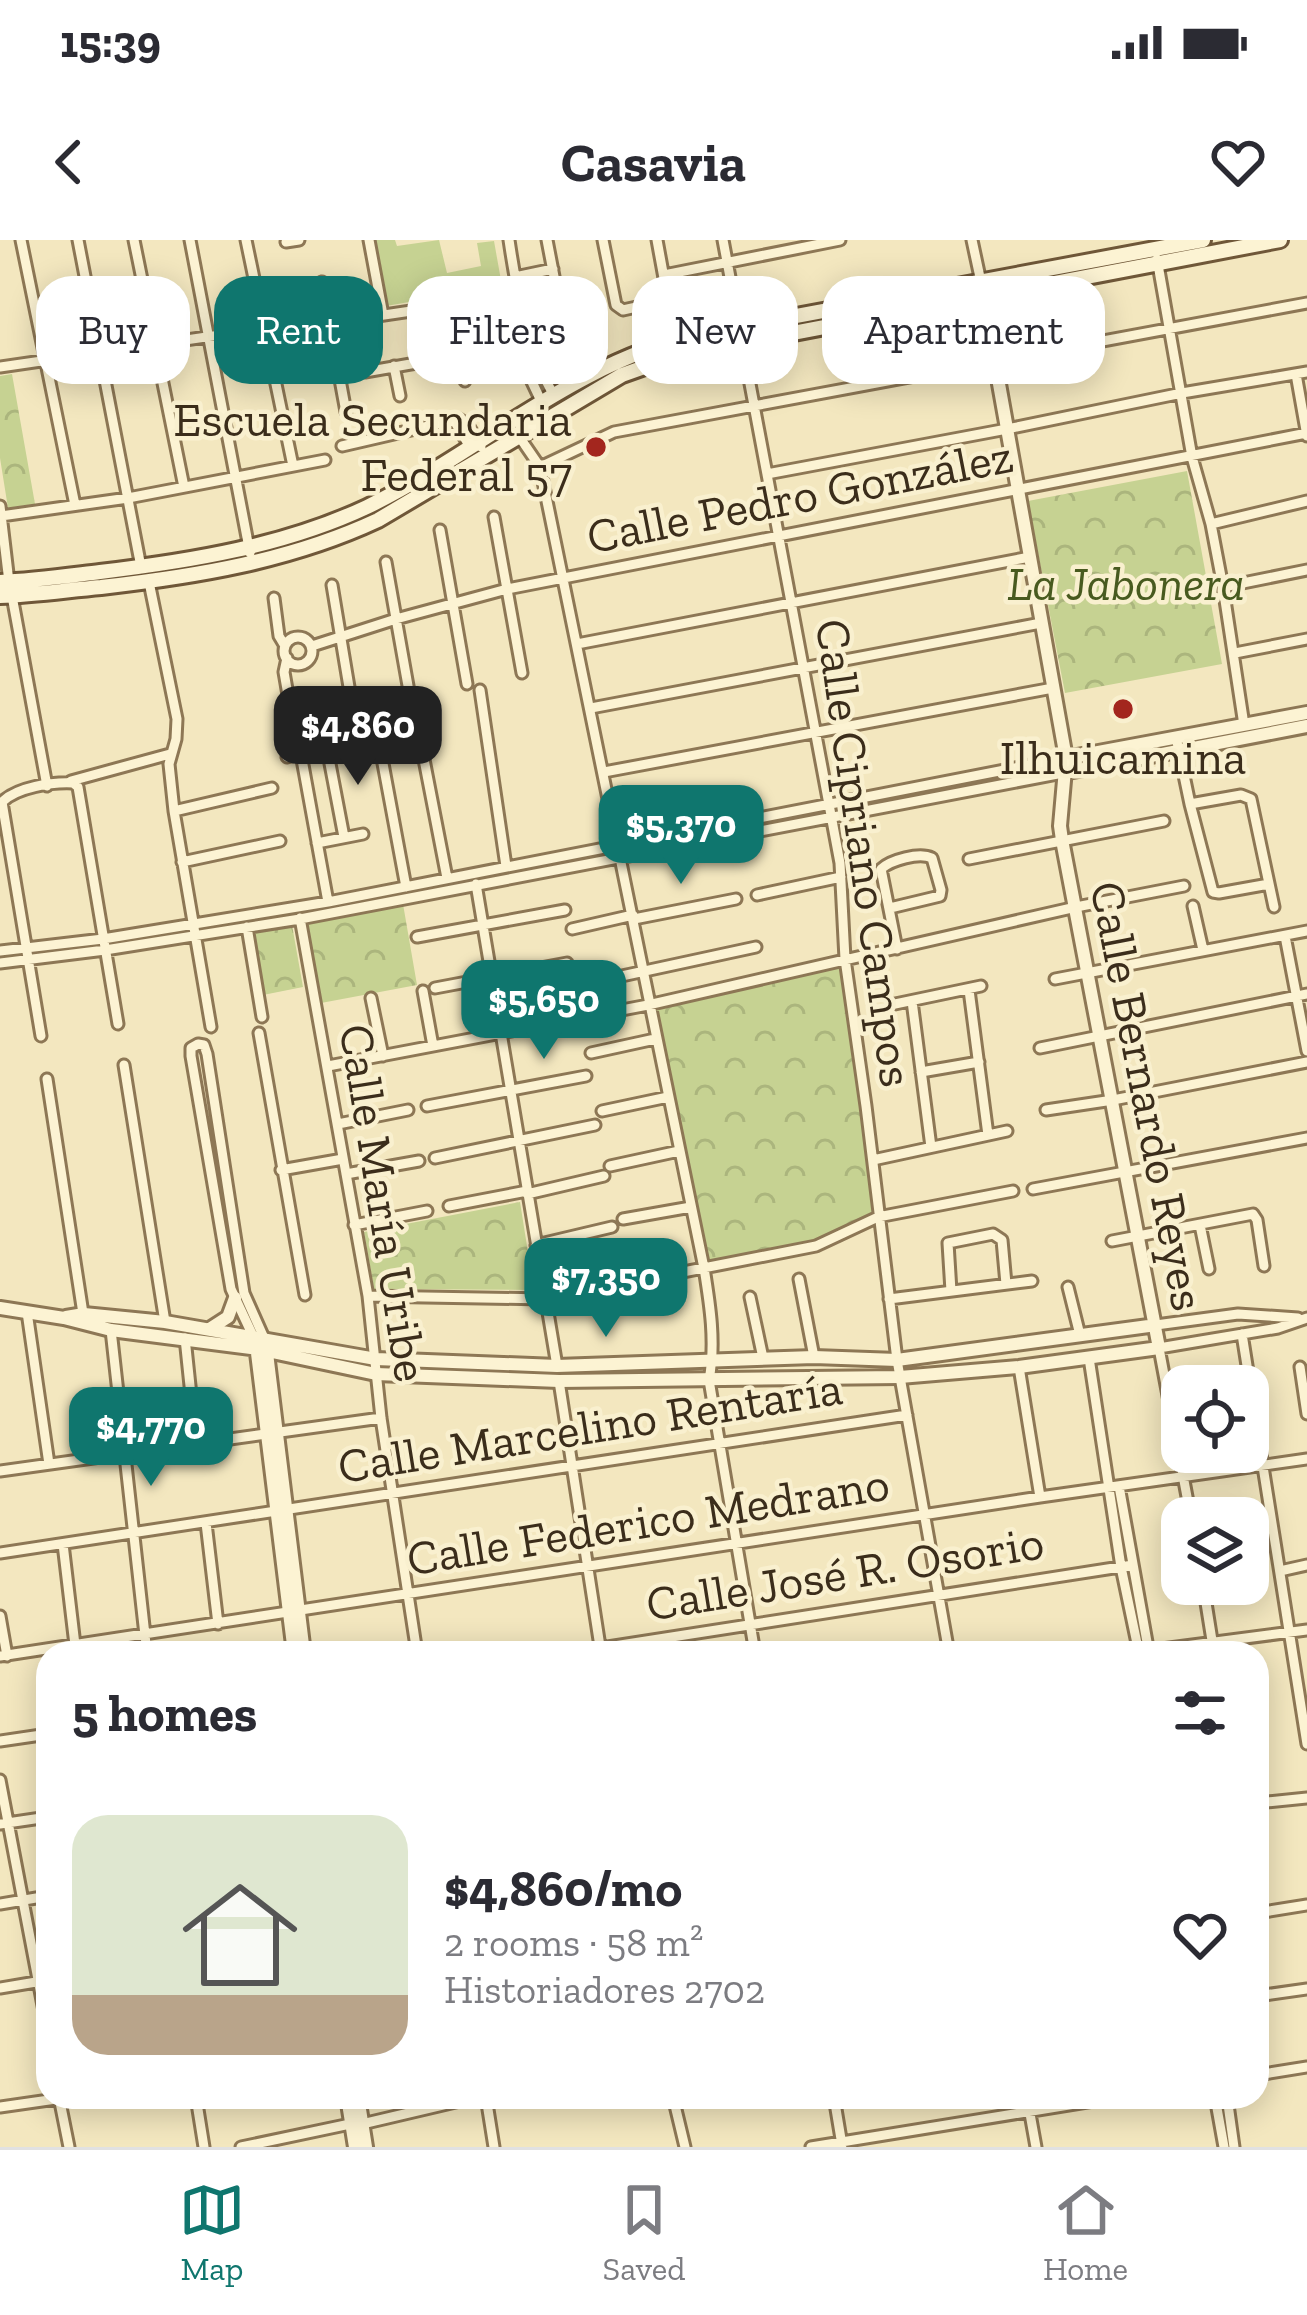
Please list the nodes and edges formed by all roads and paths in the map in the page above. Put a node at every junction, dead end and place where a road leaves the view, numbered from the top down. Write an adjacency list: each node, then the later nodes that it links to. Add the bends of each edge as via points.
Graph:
1 (21, 240): 34 (street)
2 (78, 240): 22 (street)
3 (134, 240): 23 (street)
4 (190, 240): 38 (street)
5 (246, 240): 24 (street)
6 (299, 240): 17 (street)
7 (369, 240): 25 (street)
8 (509, 240): 26 (street)
9 (547, 240): 20 (street)
10 (603, 240): 21 (street, via 623,310 668,300)
11 (657, 240): 21 (street)
12 (722, 240): 19 (street, Calle Cipriano Campos)
13 (840, 240): 19 (street)
14 (972, 240): 30 (street)
15 (1280, 240): 18 (main road)
16 (1195, 241): 18 (main road)
17 (286, 242)
18 (1157, 256): 31 (main road); 36 (street)
19 (727, 263): 21 (street); 29 (street, Calle Cipriano Campos)
20 (553, 269): 27 (street); 28 (street)
21 (664, 275)
22 (85, 276)
23 (141, 276)
24 (253, 276)
25 (376, 276)
26 (514, 276)
27 (529, 276)
28 (555, 276)
29 (729, 276)
30 (979, 276)
31 (1054, 276)
32 (1307, 303): 36 (street)
33 (407, 311): 35 (street)
34 (36, 313)
35 (383, 315)
36 (1170, 327): 40 (street); 58 (street)
37 (214, 335): 38 (street)
38 (210, 336): 39 (street); 73 (street)
39 (190, 339)
40 (1105, 339)
41 (632, 353): 60 (main road)
42 (36, 363): 45 (street)
43 (407, 364): 44 (street)
44 (394, 366): 46 (street); 59 (street)
45 (0, 368)
46 (383, 368)
47 (632, 371): 64 (main road)
48 (1302, 373): 58 (street); 65 (street)
49 (51, 384): 79 (street)
50 (105, 384): 76 (street)
51 (163, 384): 74 (street)
52 (276, 384): 70 (street)
53 (341, 384): 62 (street)
54 (544, 384): 60 (street)
55 (749, 384): 61 (street, Calle Cipriano Campos)
56 (863, 384): 61 (street)
57 (999, 384): 63 (street, Calle Bernardo Reyes)
58 (1182, 393): 63 (street); 68 (street)
59 (400, 396)
60 (548, 400): 64 (main road)
61 (753, 404): 71 (street, via 614,432); 72 (street, Calle Cipriano Campos)
62 (346, 412)
63 (1007, 429): 72 (street); 75 (street, Calle Bernardo Reyes)
64 (514, 430): 67 (main road); 71 (street)
65 (1307, 435): 68 (street, Calle Pedro González)
66 (342, 446): 67 (street, via 453,419 468,425)
67 (478, 449): 85 (main road, via 370,506); 88 (main road, via 378,520)
68 (1192, 457): 75 (street, Calle Pedro González); 82 (street)
69 (325, 460): 70 (street)
70 (293, 466): 73 (street)
71 (540, 467): 91 (street)
72 (767, 474): 84 (street, Calle Cipriano Campos)
73 (236, 477): 74 (street); 85 (street)
74 (184, 487): 76 (street)
75 (1018, 491): 84 (street, Calle Pedro González); 86 (street, Calle Bernardo Reyes)
76 (128, 498): 79 (street); 89 (street)
77 (1307, 501): 82 (street)
78 (0, 506): 80 (street)
79 (75, 506): 80 (street)
80 (2, 516): 95 (street)
81 (494, 517): 96 (street)
82 (1210, 524): 94 (street)
83 (440, 530): 98 (street)
84 (779, 537): 91 (street, Calle Pedro González); 99 (street, Calle Cipriano Campos)
85 (249, 547): 88 (street); 89 (main road)
86 (1030, 557): 99 (street); 101 (street, Calle Bernardo Reyes)
87 (386, 562): 100 (street)
88 (252, 564): 92 (main road)
89 (141, 566): 95 (main road)
90 (1307, 570): 94 (street)
91 (564, 578): 96 (street, Calle Pedro González); 104 (street)
92 (149, 582): 95 (main road); 126 (street, via 177,718)
93 (332, 585): 102 (street)
94 (1223, 587): 107 (street)
95 (5, 589): 132 (street)
96 (507, 589): 98 (street, Calle Pedro González); 109 (street)
97 (274, 598): 106 (street)
98 (452, 603): 100 (street, Calle Pedro González); 110 (street)
99 (792, 603): 104 (street); 108 (street, Calle Cipriano Campos)
100 (396, 619): 102 (street, Calle Pedro González); 113 (street)
101 (1041, 623): 108 (street); 111 (street, Calle Bernardo Reyes)
102 (340, 636): 105 (street, Calle Pedro González); 115 (street)
103 (1307, 639): 107 (street)
104 (577, 644): 114 (street)
105 (312, 646): 106 (street, via 302,637 289,640); 106 (street, via 304,663)
106 (286, 652): 118 (street)
107 (1234, 652): 119 (street)
108 (805, 669): 114 (street); 122 (street, Calle Cipriano Campos)
109 (522, 673)
110 (467, 684)
111 (1053, 688): 122 (street); 129 (street, Calle Bernardo Reyes)
112 (480, 690): 149 (street)
113 (410, 697)
114 (591, 708): 130 (street)
115 (353, 711)
116 (416, 713): 151 (street)
117 (1307, 713): 119 (street)
118 (293, 724)
119 (1244, 725): 124 (street)
120 (376, 726): 155 (street)
121 (1307, 726): 124 (street)
122 (817, 733): 130 (street); 135 (street, Calle Cipriano Campos)
123 (345, 744): 125 (street)
124 (1178, 744): 129 (street); 136 (street)
125 (327, 748): 127 (street); 141 (street)
126 (170, 754): 131 (street); 137 (street)
127 (301, 754): 128 (street); 144 (street)
128 (287, 757)
129 (1064, 766): 135 (street); 138 (street); 142 (street, Calle Bernardo Reyes)
130 (604, 772): 145 (street)
131 (66, 782): 132 (street); 173 (street, via 78,788)
132 (47, 786): 134 (street)
133 (272, 788): 137 (street)
134 (2, 802): 178 (street)
135 (830, 804): 138 (street, Calle Cipriano Campos); 145 (street)
136 (1190, 804): 153 (street, via 1213,892); 153 (street, via 1248,796)
137 (174, 811): 148 (street)
138 (832, 818): 146 (street); 150 (street, Calle Cipriano Campos)
139 (1164, 820): 142 (street)
140 (362, 834): 141 (street)
141 (344, 837): 144 (street)
142 (1062, 840): 147 (street); 162 (street, Calle Bernardo Reyes)
143 (280, 842): 148 (street)
144 (317, 843): 158 (street)
145 (619, 844): 146 (street); 149 (street)
146 (621, 857): 152 (street); 165 (street)
147 (969, 859)
148 (182, 862): 169 (street)
149 (506, 866): 152 (street)
150 (841, 877): 156 (street); 179 (street, Calle Cipriano Campos)
151 (447, 878): 152 (street); 155 (street)
152 (475, 879): 164 (street); 166 (street)
153 (1270, 884): 160 (street)
154 (1184, 886): 162 (street)
155 (406, 887): 158 (street)
156 (757, 895)
157 (736, 899): 165 (street)
158 (328, 902): 164 (street)
159 (1192, 906): 176 (street)
160 (1274, 907)
161 (890, 908): 161 (street, via 882,867 932,858 940,896); 175 (street)
162 (1076, 908): 175 (street); 183 (street, Calle Bernardo Reyes)
163 (565, 910): 166 (street)
164 (299, 913): 167 (street); 169 (street); 208 (street, Calle María Uribe)
165 (634, 917): 168 (street); 182 (street)
166 (482, 925): 172 (street); 184 (street)
167 (247, 927): 169 (street); 192 (street)
168 (572, 928)
169 (194, 930): 173 (street); 194 (street)
170 (1307, 931): 171 (street)
171 (1285, 936): 176 (street); 187 (street)
172 (417, 937)
173 (104, 945): 178 (street); 193 (street)
174 (756, 947): 182 (street)
175 (897, 949): 179 (street)
176 (1203, 950): 183 (street)
177 (0, 951): 178 (street)
178 (28, 954): 180 (street); 198 (street)
179 (845, 959): 191 (street); 229 (street, Calle Cipriano Campos)
180 (0, 963)
181 (568, 963): 184 (street)
182 (645, 970): 186 (street); 191 (street)
183 (1088, 972): 185 (street); 197 (street, Calle Bernardo Reyes)
184 (492, 979): 196 (street); 200 (street, via 429,990)
185 (1055, 979)
186 (580, 985)
187 (1302, 995): 197 (street); 202 (street)
188 (371, 998): 204 (street)
189 (912, 1001): 190 (street); 205 (street, via 975,988); 209 (street)
190 (895, 1004)
191 (648, 1005): 196 (street); 199 (street)
192 (262, 1017)
193 (118, 1024)
194 (211, 1027)
195 (259, 1034): 231 (street)
196 (501, 1034): 200 (street); 212 (street)
197 (1100, 1035): 201 (street); 214 (street, Calle Bernardo Reyes)
198 (41, 1036)
199 (655, 1039): 203 (street); 213 (street)
200 (434, 1046): 204 (street)
201 (1040, 1048)
202 (1307, 1051)
203 (591, 1053)
204 (383, 1056): 208 (street)
205 (979, 1062): 209 (street); 222 (street)
206 (1307, 1062): 214 (street)
207 (124, 1065): 268 (street)
208 (328, 1066): 219 (street, Calle María Uribe)
209 (921, 1072): 225 (street)
210 (586, 1076): 212 (street)
211 (47, 1079): 267 (street)
212 (510, 1092): 215 (street); 224 (street)
213 (668, 1097): 218 (street); 226 (street)
214 (1113, 1100): 217 (street); 232 (street, Calle Bernardo Reyes)
215 (427, 1106)
216 (408, 1110): 219 (street)
217 (1046, 1110)
218 (602, 1111)
219 (338, 1124): 228 (street, Calle María Uribe)
220 (595, 1125): 224 (street)
221 (1007, 1130): 222 (street)
222 (988, 1135): 225 (street)
223 (1307, 1138): 232 (street)
224 (519, 1142): 227 (street); 237 (street)
225 (931, 1147): 229 (street)
226 (679, 1151): 237 (street); 240 (street)
227 (435, 1158)
228 (343, 1159): 231 (street); 233 (street, Calle María Uribe)
229 (873, 1160): 242 (street, Calle Cipriano Campos)
230 (419, 1161): 233 (street)
231 (281, 1169): 258 (street)
232 (1126, 1172): 236 (street); 247 (street, Calle Bernardo Reyes)
233 (346, 1174): 244 (street, Calle María Uribe)
234 (226, 1180): 235 (street); 235 (street, via 207,1054 198,1044 191,1056); 275 (street)
235 (212, 1181): 261 (street)
236 (1033, 1189)
237 (527, 1192): 239 (street); 249 (street)
238 (1013, 1192): 242 (street)
239 (449, 1206)
240 (691, 1207): 243 (street); 251 (street)
241 (427, 1211): 244 (street)
242 (878, 1217): 251 (street, via 823,1244); 263 (street, Calle Cipriano Campos)
243 (623, 1219)
244 (354, 1225): 259 (street, Calle María Uribe)
245 (1200, 1225): 247 (street); 250 (street, via 1255,1215); 252 (street)
246 (612, 1227): 249 (street)
247 (1138, 1236): 248 (street); 269 (street, Calle Bernardo Reyes)
248 (1112, 1240)
249 (536, 1245): 262 (street)
250 (1264, 1266)
251 (704, 1268): 262 (street); 281 (street)
252 (1209, 1268)
253 (799, 1280): 277 (street)
254 (1032, 1281): 255 (street)
255 (1006, 1284): 257 (street); 257 (street, via 1002,1240 973,1237 948,1243)
256 (1068, 1287): 273 (street)
257 (951, 1291): 263 (street)
258 (305, 1295)
259 (368, 1296): 262 (street); 278 (street, Calle María Uribe)
260 (750, 1297): 279 (street)
261 (235, 1298): 270 (street, via 228,1317); 275 (street)
262 (545, 1299): 284 (street)
263 (889, 1299): 282 (street, Calle Cipriano Campos)
264 (0, 1308): 265 (street)
265 (27, 1312): 267 (street); 299 (street)
266 (1305, 1318): 269 (street, via 1238,1313); 272 (street)
267 (84, 1320): 268 (street); 271 (street)
268 (166, 1322): 270 (street)
269 (1156, 1325): 273 (street); 276 (street, Calle Bernardo Reyes)
270 (210, 1329): 275 (street)
271 (111, 1330): 274 (street); 297 (street)
272 (1241, 1334): 276 (street); 283 (street)
273 (1080, 1335): 282 (street)
274 (185, 1338): 275 (street); 295 (street)
275 (261, 1344): 278 (street); 287 (street); 294 (street)
276 (1160, 1348): 280 (street); 305 (street, Calle Bernardo Reyes)
277 (814, 1357): 279 (street); 282 (street)
278 (376, 1358): 284 (street); 287 (street, Calle María Uribe)
279 (763, 1358): 281 (street)
280 (1089, 1358): 285 (street); 306 (street)
281 (713, 1360): 284 (street); 289 (street)
282 (897, 1360): 288 (street, Calle Cipriano Campos)
283 (1246, 1365)
284 (557, 1366)
285 (1019, 1367): 288 (street); 308 (street)
286 (1300, 1367): 291 (street)
287 (376, 1374): 290 (street); 293 (street, Calle María Uribe)
288 (900, 1377): 289 (street); 292 (street, Calle Cipriano Campos)
289 (709, 1380): 290 (street); 296 (street)
290 (559, 1381): 301 (street)
291 (1307, 1414)
292 (907, 1415): 296 (street, Calle Marcelino Rentaría); 311 (street, Calle Cipriano Campos)
293 (381, 1418): 294 (street); 307 (street, Calle María Uribe)
294 (273, 1433): 295 (street); 310 (street)
295 (196, 1444): 297 (street)
296 (719, 1444): 301 (street, Calle Marcelino Rentaría); 315 (street)
297 (124, 1454): 299 (street); 313 (street)
298 (1307, 1459): 300 (street, Calle Federico Medrano)
299 (49, 1464): 302 (street)
300 (1269, 1465)
301 (572, 1468): 307 (street, Calle Marcelino Rentaría); 319 (street)
302 (0, 1471)
303 (1208, 1473): 305 (street, Calle Federico Medrano)
304 (1265, 1473): 320 (street)
305 (1184, 1476): 306 (street, Calle Federico Medrano); 309 (street, Calle Bernardo Reyes)
306 (1114, 1487): 308 (street, Calle Federico Medrano); 318 (street)
307 (393, 1494): 310 (street, Calle Marcelino Rentaría); 321 (street, Calle María Uribe)
308 (1040, 1497): 311 (street, Calle Federico Medrano)
309 (1188, 1497)
310 (283, 1512): 312 (street, Calle Marcelino Rentaría); 324 (street)
311 (925, 1515): 315 (street, Calle Federico Medrano); 322 (street, Calle Cipriano Campos)
312 (206, 1523): 313 (street, Calle Marcelino Rentaría); 326 (street)
313 (133, 1534): 314 (street, Calle Marcelino Rentaría); 330 (street)
314 (64, 1544): 316 (street, Calle Marcelino Rentaría); 331 (street)
315 (736, 1545): 319 (street, Calle Federico Medrano); 327 (street)
316 (0, 1553)
317 (1307, 1565): 320 (street)
318 (1127, 1566): 322 (street, Calle José R. Osorio); 341 (street)
319 (587, 1568): 321 (street, Calle Federico Medrano); 337 (street)
320 (1280, 1570): 329 (street)
321 (408, 1594): 324 (street, Calle Federico Medrano); 336 (street, Calle María Uribe)
322 (939, 1595): 327 (street, Calle José R. Osorio); 340 (street, Calle Cipriano Campos)
323 (1206, 1605): 342 (street)
324 (294, 1613): 326 (street, Calle Federico Medrano); 334 (street); 335 (street)
325 (0, 1616): 345 (street)
326 (218, 1624): 330 (street, Calle Federico Medrano)
327 (750, 1625): 338 (street, Calle José R. Osorio); 339 (street)
328 (1307, 1630): 329 (street)
329 (1290, 1632): 343 (street); 348 (street)
330 (145, 1635): 332 (street, Calle Federico Medrano); 333 (street)
331 (75, 1641)
332 (103, 1641)
333 (146, 1641)
334 (294, 1641)
335 (301, 1641)
336 (415, 1641)
337 (598, 1641)
338 (658, 1641)
339 (753, 1641)
340 (948, 1641)
341 (1139, 1641)
342 (1212, 1641)
343 (1247, 1641)
344 (36, 1651): 345 (street, Calle Federico Medrano)
345 (3, 1656)
346 (36, 1736): 347 (street)
347 (0, 1741)
348 (1307, 1744)
349 (0, 1780): 353 (street)
350 (1307, 1798): 351 (street)
351 (1269, 1802)
352 (36, 1818): 353 (street)
353 (4, 1823): 355 (street)
354 (36, 1898): 355 (street)
355 (24, 1900): 356 (street); 359 (street)
356 (0, 1904)
357 (1307, 1905): 358 (street)
358 (1269, 1911)
359 (36, 1949)
360 (36, 1982): 361 (street)
361 (0, 1988)
362 (1307, 1989): 363 (street)
363 (1269, 1994)
364 (1307, 2067): 365 (street)
365 (1269, 2072)
366 (36, 2102): 367 (street)
367 (0, 2107)
368 (64, 2109): 382 (street)
369 (198, 2109): 383 (street)
370 (351, 2109): 380 (street)
371 (357, 2109): 380 (street)
372 (426, 2109): 380 (street)
373 (485, 2109): 387 (street)
374 (676, 2109): 388 (street)
375 (836, 2109): 381 (street)
376 (1043, 2109): 379 (street)
377 (1217, 2109): 391 (street)
378 (1229, 2109): 392 (street)
379 (1030, 2111): 381 (street); 390 (street)
380 (356, 2124): 384 (street); 385 (street); 386 (street)
381 (842, 2145): 389 (street)
382 (69, 2147)
383 (204, 2147)
384 (241, 2147)
385 (355, 2147)
386 (366, 2147)
387 (494, 2147)
388 (686, 2147)
389 (811, 2147)
390 (1036, 2147)
391 (1224, 2147)
392 (1234, 2147)

